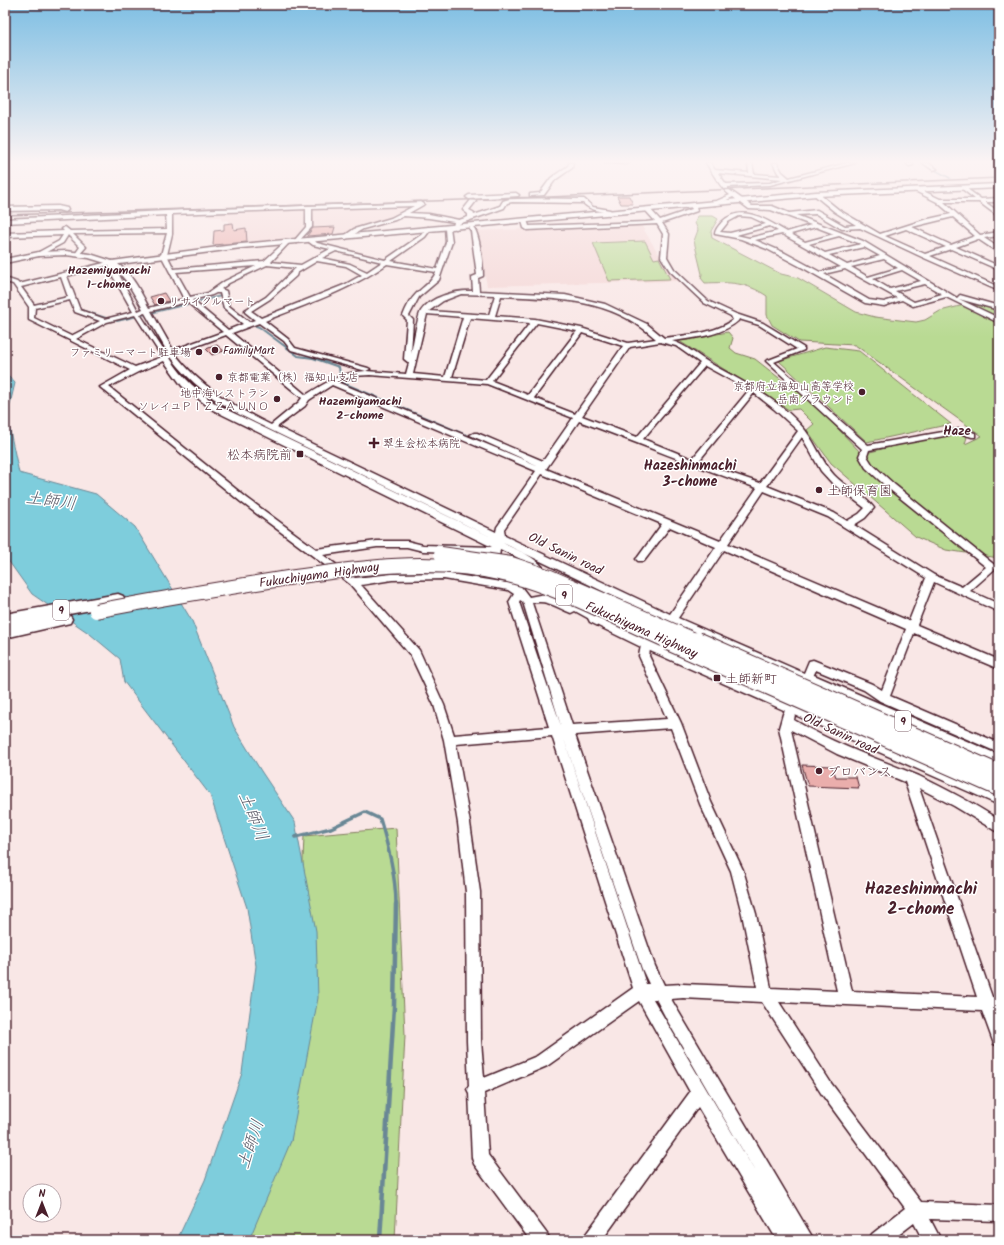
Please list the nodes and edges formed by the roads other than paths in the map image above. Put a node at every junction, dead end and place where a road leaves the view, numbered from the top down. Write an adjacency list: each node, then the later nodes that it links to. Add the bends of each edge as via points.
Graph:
1 (64, 221): 26 (street)
2 (171, 221): 25 (street)
3 (309, 221): 37 (street, via 309,227)
4 (385, 221): 33 (street, via 359,228)
5 (447, 221): 17 (street)
6 (463, 221): 17 (street)
7 (523, 221): 17 (main road)
8 (525, 221): 16 (street, via 527,228)
9 (725, 221): 28 (street, via 717,233)
10 (762, 221): 18 (street)
11 (805, 221): 19 (street)
12 (833, 221): 20 (street, via 844,228)
13 (852, 221): 20 (street)
14 (926, 221): 23 (street)
15 (961, 221): 34 (street)
16 (660, 222): 81 (street, via 666,230 664,257 672,270 706,302)
17 (458, 224): 21 (main road)
18 (769, 225): 27 (street); 28 (street)
19 (815, 225): 27 (street); 29 (street)
20 (860, 226): 32 (street)
21 (448, 228): 24 (main road); 60 (street, via 449,242)
22 (472, 228): 71 (street, via 480,266 480,276 475,277)
23 (906, 228): 32 (street); 41 (street)
24 (428, 229): 33 (main road); 52 (street, via 423,236)
25 (169, 231): 26 (street); 46 (street)
26 (67, 232): 31 (street); 44 (street, via 61,242); 45 (street, via 83,247)
27 (784, 233): 36 (street); 39 (street)
28 (731, 234): 36 (street)
29 (839, 234): 39 (street); 40 (street)
30 (999, 234): 34 (street)
31 (5, 235)
32 (880, 236): 49 (street)
33 (346, 237): 35 (main road)
34 (979, 237): 41 (street); 43 (street)
35 (312, 240): 37 (main road); 42 (street, via 315,244)
36 (748, 240): 62 (street)
37 (297, 241): 38 (main road)
38 (287, 242): 46 (main road); 54 (street)
39 (804, 244): 47 (street)
40 (864, 244): 47 (street); 48 (street)
41 (949, 246): 49 (street); 58 (street)
42 (335, 249): 50 (street); 52 (street)
43 (999, 251)
44 (40, 254): 45 (main road); 51 (main road)
45 (78, 254): 53 (main road)
46 (164, 255): 53 (main road); 59 (street)
47 (824, 255): 56 (street)
48 (884, 256): 56 (street); 57 (street)
49 (924, 256): 68 (street)
50 (316, 259): 55 (street); 63 (street, via 348,265)
51 (5, 261)
52 (386, 262): 60 (street); 63 (street)
53 (112, 263): 61 (street); 79 (street, Old Sanin road, via 121,269 138,295)
54 (266, 263): 55 (street); 59 (street); 69 (street)
55 (302, 267): 85 (street, via 268,298 247,311)
56 (846, 267): 62 (street); 64 (street)
57 (903, 268): 64 (street); 66 (street)
58 (999, 268)
59 (173, 271): 76 (street)
60 (438, 271): 95 (street, via 436,280 417,296 407,312 406,316 410,320 407,359)
61 (63, 274): 67 (street); 74 (street)
62 (819, 274): 75 (street, via 867,302 884,304)
63 (367, 275): 85 (street)
64 (867, 279): 70 (street)
65 (5, 280): 67 (street)
66 (925, 282): 70 (street); 73 (street)
67 (18, 286): 77 (street)
68 (999, 289)
69 (214, 291): 76 (street); 88 (street, via 222,292 226,307)
70 (889, 291): 75 (street)
71 (476, 292): 72 (street); 80 (street, via 450,294)
72 (499, 293): 83 (street); 92 (street, via 565,297 594,302 645,325)
73 (944, 293): 75 (street, via 913,304); 78 (street); 87 (street)
74 (71, 298): 77 (street); 84 (street, via 77,311)
75 (903, 298)
76 (188, 300): 79 (street); 90 (street)
77 (32, 307): 91 (street, via 31,319)
78 (999, 308)
79 (142, 312): 84 (street); 94 (street, Old Sanin road)
80 (424, 312): 82 (street); 95 (street)
81 (734, 315): 92 (street, via 736,320 726,328); 112 (street, via 761,324 802,349 769,361)
82 (467, 316): 83 (street); 101 (street)
83 (491, 318): 86 (street)
84 (105, 321): 91 (street)
85 (260, 321): 88 (street); 98 (street, via 286,340 293,349 371,370)
86 (535, 321): 89 (street); 103 (street)
87 (999, 321)
88 (248, 325): 90 (street)
89 (581, 330): 93 (street); 106 (street)
90 (228, 332): 94 (street); 105 (street)
91 (70, 339): 97 (street)
92 (662, 339): 93 (street); 96 (street, via 678,345)
93 (628, 345): 107 (street)
94 (168, 356): 97 (street); 108 (street, Old Sanin road, via 196,383 223,403); 118 (street, via 185,384 216,408)
95 (412, 362): 99 (street)
96 (704, 363): 104 (street); 111 (street)
97 (136, 370): 120 (street, via 104,386)
98 (370, 373): 99 (street); 100 (street, via 352,374)
99 (408, 377): 101 (street)
100 (341, 380): 102 (street); 114 (street)
101 (448, 380): 103 (street)
102 (331, 382): 105 (street); 114 (street)
103 (488, 382): 106 (street)
104 (753, 389): 109 (street); 113 (street)
105 (306, 398): 108 (street)
106 (530, 398): 107 (street)
107 (576, 417): 111 (street); 114 (street)
108 (271, 428): 118 (street, Old Sanin road)
109 (802, 431): 115 (street); 117 (street, via 824,469 835,481 870,508)
110 (972, 435): 112 (street, via 960,431)
111 (638, 440): 113 (street)
112 (866, 448): 122 (street, via 863,456 869,466)
113 (693, 463): 115 (street)
114 (542, 468): 116 (street); 118 (street, via 500,529)
115 (762, 487): 117 (street); 119 (street)
116 (668, 523): 119 (street); 121 (street)
117 (847, 525): 123 (street)
118 (498, 544): 120 (street, via 423,548 407,544 377,544); 126 (street, via 494,558); 131 (street, via 534,563 540,568 555,595); 132 (street, Old Sanin road)
119 (721, 547): 132 (street); 135 (street)
120 (314, 553): 124 (street)
121 (641, 559)
122 (995, 569): 125 (street)
123 (931, 577): 125 (street); 135 (street)
124 (353, 582): 126 (street, via 392,577 444,576 511,587); 144 (street, via 415,653)
125 (962, 592): 128 (street)
126 (520, 599): 131 (street, via 545,597); 143 (street)
127 (118, 600): 130 (highway, 9); 133 (highway, Fukuchiyama Highway / 9); 147 (highway, Fukuchiyama Highway / 9, bridge, via 329,563 390,555 443,554 511,564 592,594)
128 (999, 608)
129 (96, 611): 134 (highway, Fukuchiyama Highway / 9); 136 (highway, 9); 149 (highway, Fukuchiyama Highway / 9, bridge, via 225,587 361,567 441,564 507,575 584,603)
130 (5, 613)
131 (595, 618): 137 (highway, 9)
132 (672, 619): 139 (street, Old Sanin road)
133 (5, 620)
134 (5, 627)
135 (913, 628): 138 (street); 140 (street)
136 (5, 632)
137 (646, 643): 141 (highway, 9); 142 (street, via 644,656)
138 (999, 665)
139 (807, 679): 140 (street, via 813,664 868,687); 141 (street, Old Sanin road); 146 (highway, 9)
140 (884, 698): 145 (street)
141 (790, 714): 148 (street, Old Sanin road, via 803,732); 150 (highway, 9); 155 (street, via 785,728)
142 (675, 723): 143 (street); 154 (street, via 706,804 737,870 750,914)
143 (562, 731): 144 (street); 152 (street); 153 (street, via 649,969)
144 (450, 740): 158 (street, via 473,892)
145 (999, 748)
146 (999, 763)
147 (999, 774)
148 (910, 779): 151 (street, Old Sanin road, via 932,788); 156 (street)
149 (999, 787)
150 (999, 797)
151 (999, 827)
152 (641, 991): 153 (street); 158 (street, via 542,1061); 159 (street)
153 (660, 992): 154 (street); 165 (street)
154 (765, 994): 155 (street); 160 (street, via 826,1088)
155 (846, 997): 156 (street)
156 (993, 1004): 157 (street)
157 (999, 1039)
158 (475, 1089): 162 (street, via 480,1158)
159 (699, 1093): 163 (street); 164 (street)
160 (917, 1210): 161 (street); 166 (street); 167 (street)
161 (999, 1213)
162 (541, 1240)
163 (592, 1240)
164 (787, 1240)
165 (805, 1240)
166 (878, 1240)
167 (932, 1240)

